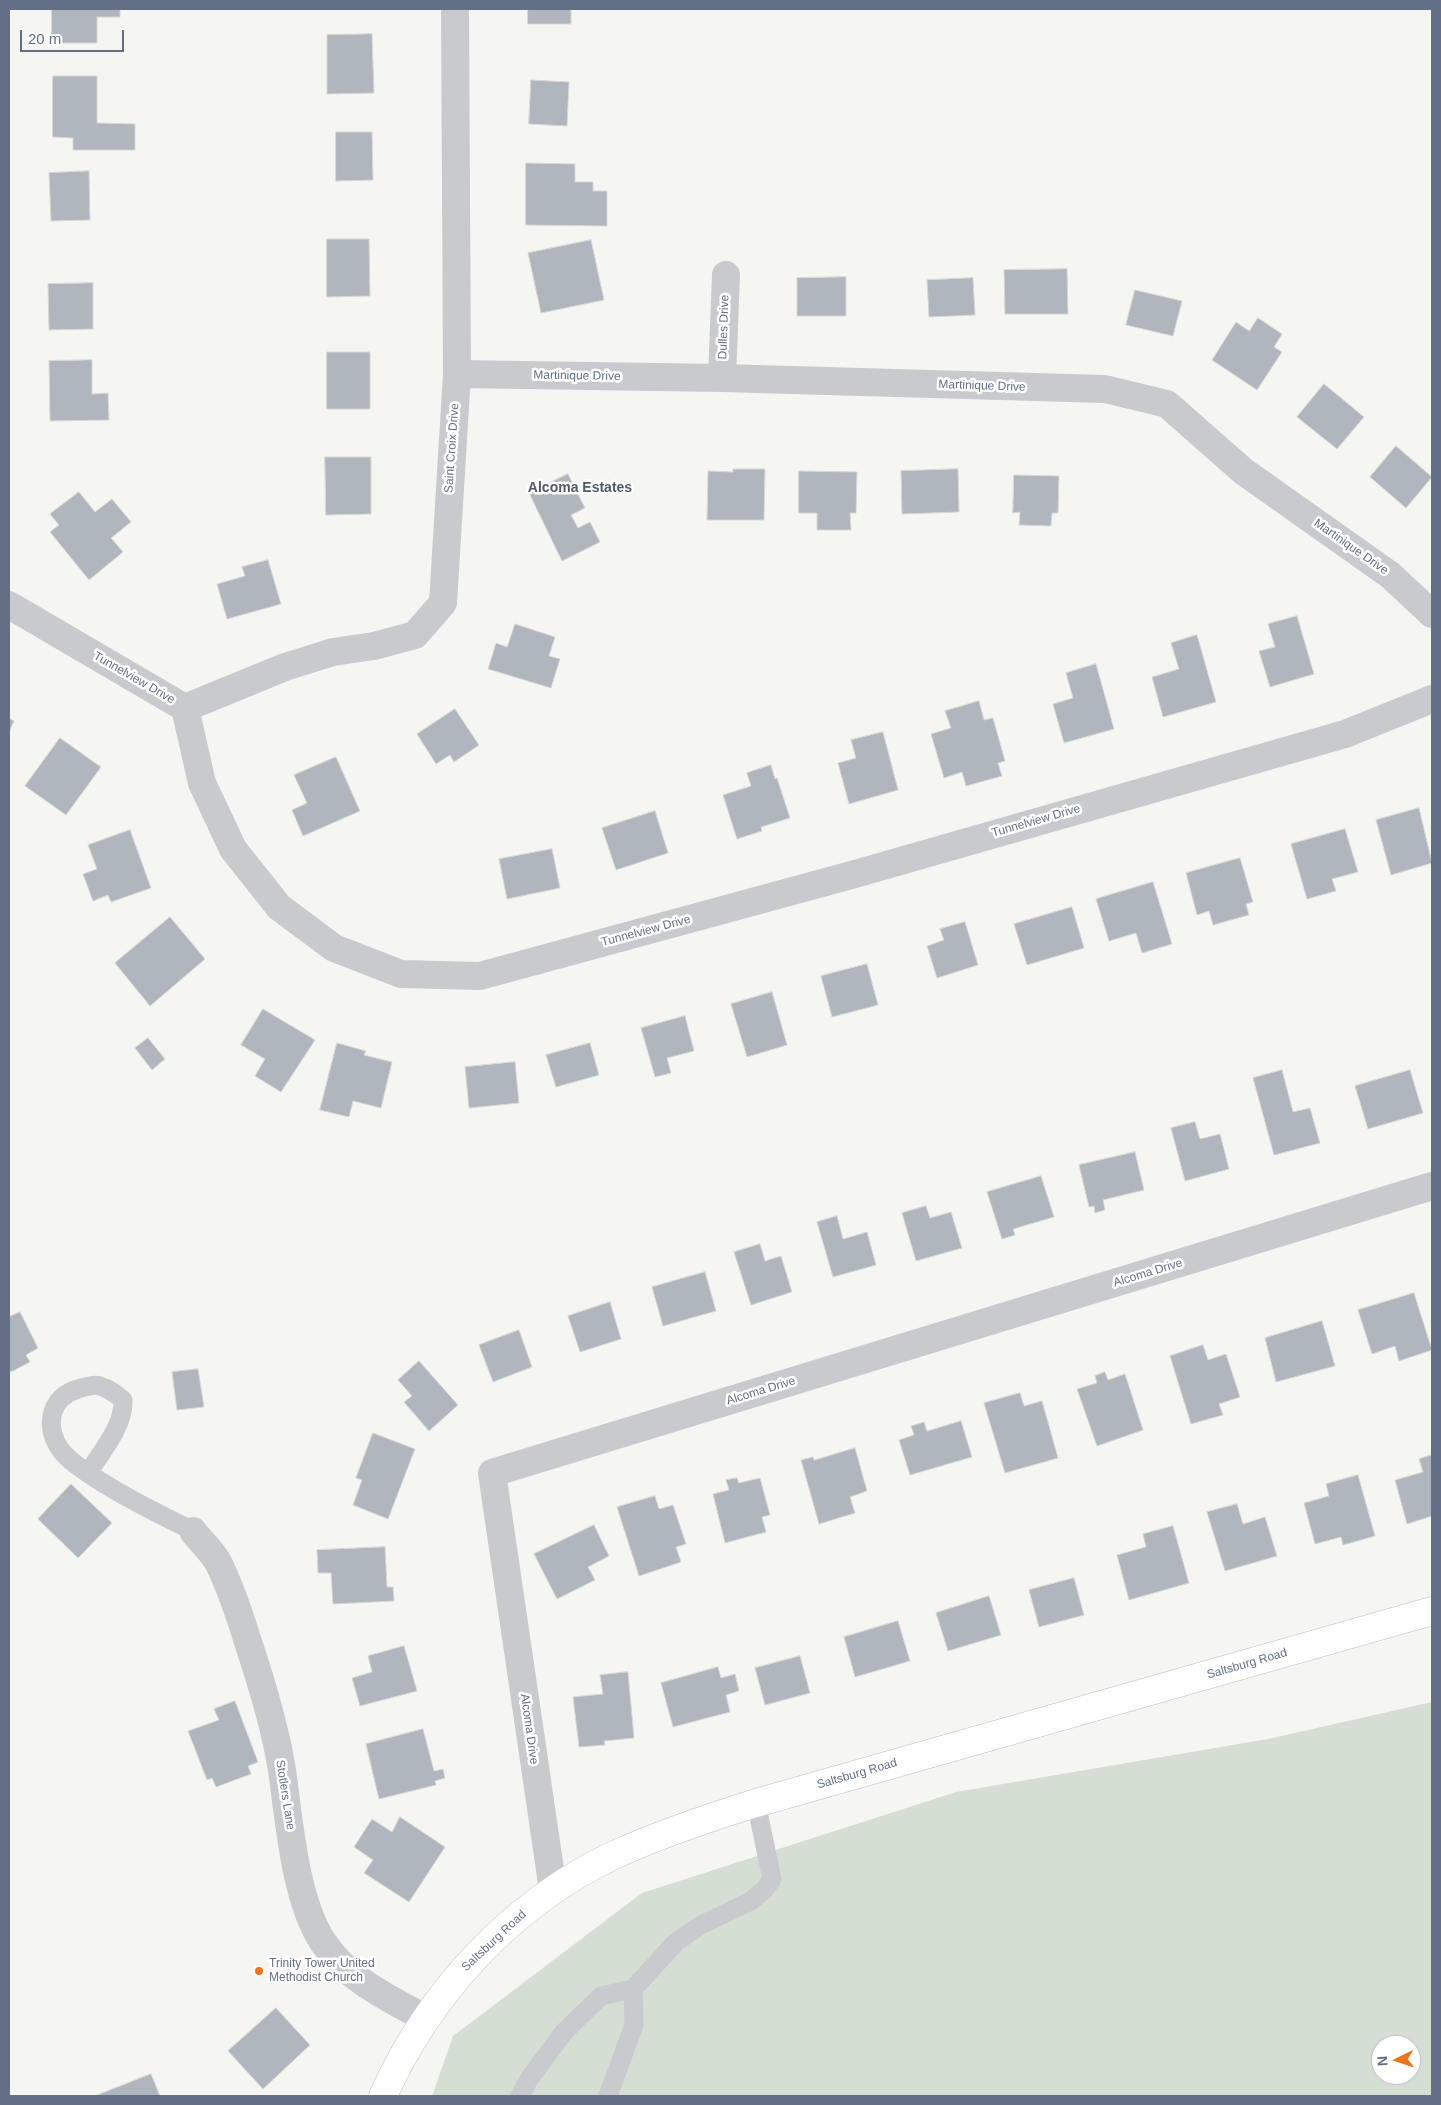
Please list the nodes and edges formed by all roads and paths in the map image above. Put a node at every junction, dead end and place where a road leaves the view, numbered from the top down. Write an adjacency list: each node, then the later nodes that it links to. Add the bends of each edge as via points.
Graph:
1 (455, 9): 3 (street, Saint Croix Drive)
2 (726, 276): 4 (street, Dulles Drive)
3 (457, 374): 4 (street, Martinique Drive); 8 (street, Saint Croix Drive, via 443,603 414,635 374,646 333,652 285,667)
4 (722, 378): 6 (street, Martinique Drive, via 1105,389 1167,404 1243,471 1390,575)
5 (9, 605): 8 (street, Tunnelview Drive)
6 (1432, 614)
7 (1432, 699): 8 (street, Tunnelview Drive, via 1344,734 855,874 480,976 400,974 334,948 279,907 233,849 221,824 202,783)
8 (185, 708)
9 (1432, 1186): 14 (street, Alcoma Drive, via 492,1473)
10 (88, 1473): 10 (lane, via 59,1448 51,1416 57,1402 69,1391 98,1385 123,1400 123,1410 117,1426); 11 (lane, via 118,1494)
11 (193, 1532): 16 (street, Stotlers Lane, via 218,1562 265,1692 280,1756 300,1884 309,1916 323,1943 342,1965 372,1989)
12 (1432, 1611): 13 (main road, Saltsburg Road)
13 (756, 1803): 14 (main road, Saltsburg Road, via 681,1827 613,1856); 15 (lane, via 772,1879 751,1901 701,1925 676,1942)
14 (553, 1890): 16 (main road, Saltsburg Road, via 503,1930 452,1982)
15 (633, 1989): 18 (lane, via 601,1996 564,2032); 19 (lane, via 634,2025)
16 (425, 2018): 17 (main road, Saltsburg Road)
17 (383, 2096)
18 (520, 2096)
19 (608, 2096)

